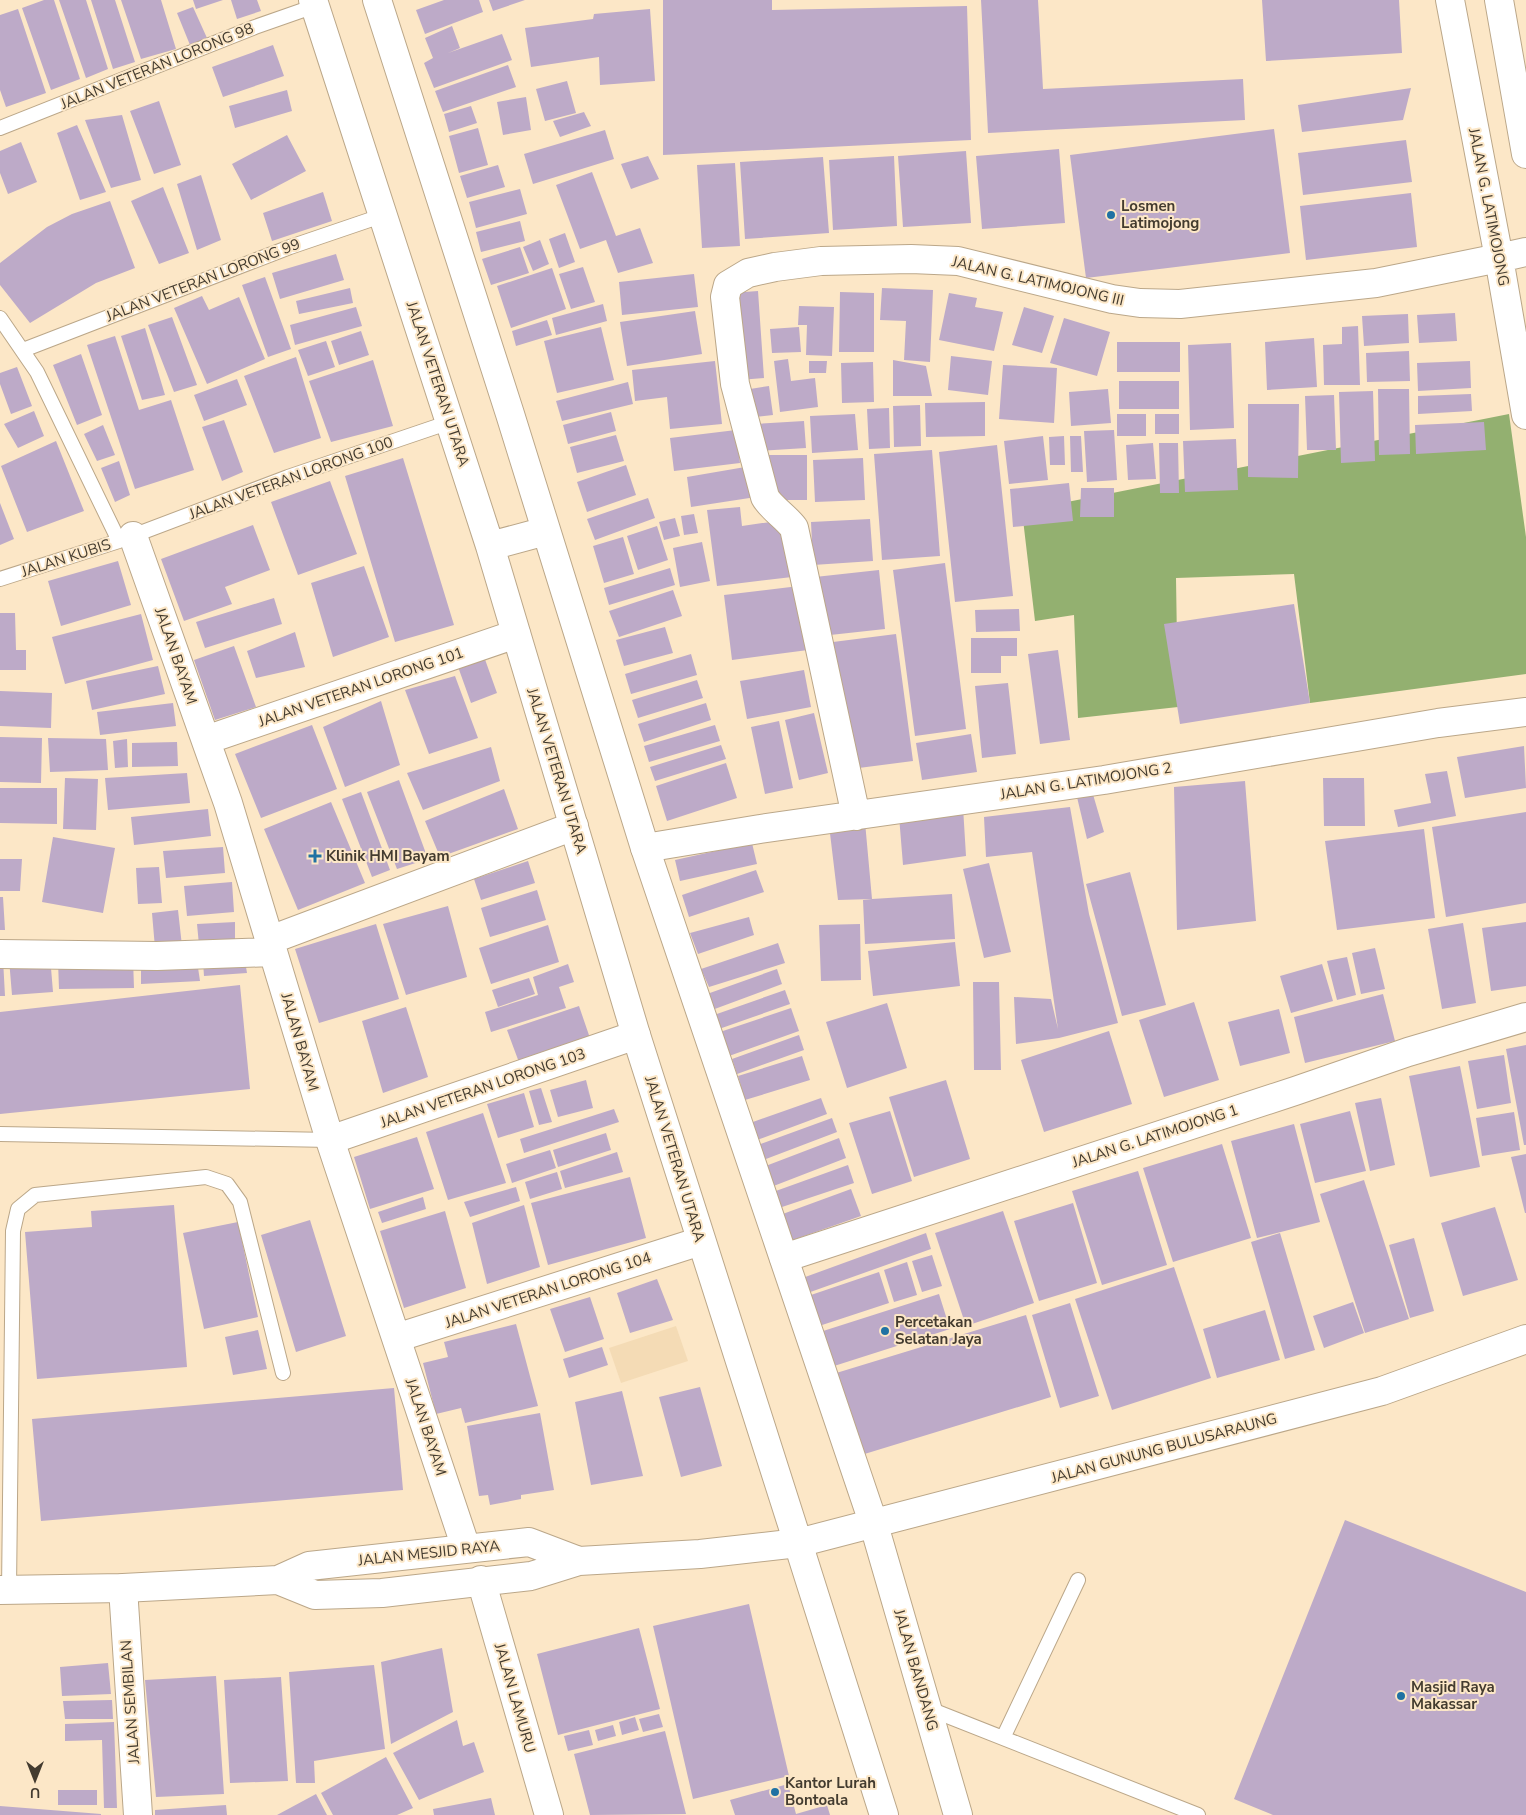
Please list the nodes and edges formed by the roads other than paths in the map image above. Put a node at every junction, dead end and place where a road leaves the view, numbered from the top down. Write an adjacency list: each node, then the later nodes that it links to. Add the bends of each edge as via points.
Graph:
1 (376, 0): 14 (main road)
2 (1450, 0): 9 (main road, JALAN G. LATIMOJONG)
3 (1498, 0): 6 (main road)
4 (314, 3): 5 (lane, JALAN VETERAN LORONG 98); 7 (main road, JALAN VETERAN UTARA)
5 (0, 128)
6 (1526, 154)
7 (384, 215): 11 (lane, JALAN VETERAN LORONG 99, via 290,247); 13 (main road, JALAN VETERAN UTARA)
8 (1526, 252): 9 (main road, JALAN G. LATIMOJONG III)
9 (1499, 258): 12 (main road, JALAN G. LATIMOJONG); 21 (main road, JALAN G. LATIMOJONG III, via 1376,283 1180,304 1112,299 958,261 911,259 821,261 776,267 748,273 728,285 726,311 737,393 765,497 794,528)
10 (0, 318): 11 (lane, JALAN BAYAM)
11 (23, 350): 15 (lane, JALAN BAYAM)
12 (1526, 415)
13 (450, 422): 15 (lane, JALAN VETERAN LORONG 100, via 288,477); 16 (main road, JALAN VETERAN UTARA)
14 (546, 531): 16 (main road); 23 (main road)
15 (126, 538): 17 (lane, JALAN KUBIS); 20 (main road, JALAN BAYAM)
16 (490, 546): 18 (main road, JALAN VETERAN UTARA)
17 (0, 579)
18 (516, 634): 20 (main road, JALAN VETERAN LORONG 101); 22 (main road, JALAN VETERAN UTARA)
19 (1526, 712): 21 (main road, JALAN G. LATIMOJONG 2, via 1429,724 1104,780)
20 (206, 740): 24 (main road, JALAN BAYAM)
21 (856, 816): 23 (main road, JALAN G. LATIMOJONG 2)
22 (574, 826): 24 (main road); 27 (main road, JALAN VETERAN UTARA)
23 (645, 848): 31 (main road)
24 (272, 946): 25 (main road, via 147,956); 29 (main road, JALAN BAYAM)
25 (0, 954)
26 (1526, 1017): 31 (main road, JALAN G. LATIMOJONG 1, via 1408,1052)
27 (636, 1035): 29 (main road, JALAN VETERAN LORONG 103); 30 (main road, JALAN VETERAN UTARA)
28 (0, 1134): 29 (lane)
29 (330, 1140): 32 (main road, JALAN BAYAM)
30 (701, 1241): 32 (main road, JALAN VETERAN LORONG 104); 37 (main road, JALAN VETERAN UTARA)
31 (784, 1258): 35 (main road)
32 (396, 1338): 38 (main road, JALAN BAYAM)
33 (1526, 1339): 35 (main road, JALAN GUNUNG BULUSARAUNG, via 1382,1390)
34 (283, 1373): 36 (lane, via 240,1202 226,1184 206,1177 35,1195 18,1210 13,1231)
35 (874, 1525): 37 (main road, JALAN GUNUNG BULUSARAUNG); 45 (main road, JALAN BANDANG)
36 (6, 1532): 44 (lane)
37 (798, 1543): 39 (main road, JALAN MESJID RAYA); 49 (main road)
38 (466, 1548): 39 (main road, JALAN MESJID RAYA, via 529,1542); 40 (main road, JALAN MESJID RAYA, via 309,1566)
39 (580, 1562): 41 (main road, JALAN MESJID RAYA, via 531,1576)
40 (278, 1580): 41 (main road, JALAN MESJID RAYA, via 315,1595 382,1593); 43 (main road, JALAN MESJID RAYA)
41 (481, 1580): 48 (main road, JALAN LAMURU)
42 (1078, 1580): 46 (lane)
43 (123, 1588): 44 (main road, JALAN MESJID RAYA); 47 (main road, JALAN SEMBILAN)
44 (5, 1590)
45 (927, 1707): 46 (lane); 50 (main road, JALAN BANDANG)
46 (1003, 1738): 51 (lane)
47 (138, 1815)
48 (548, 1815)
49 (884, 1815)
50 (958, 1815)
51 (1198, 1815)

